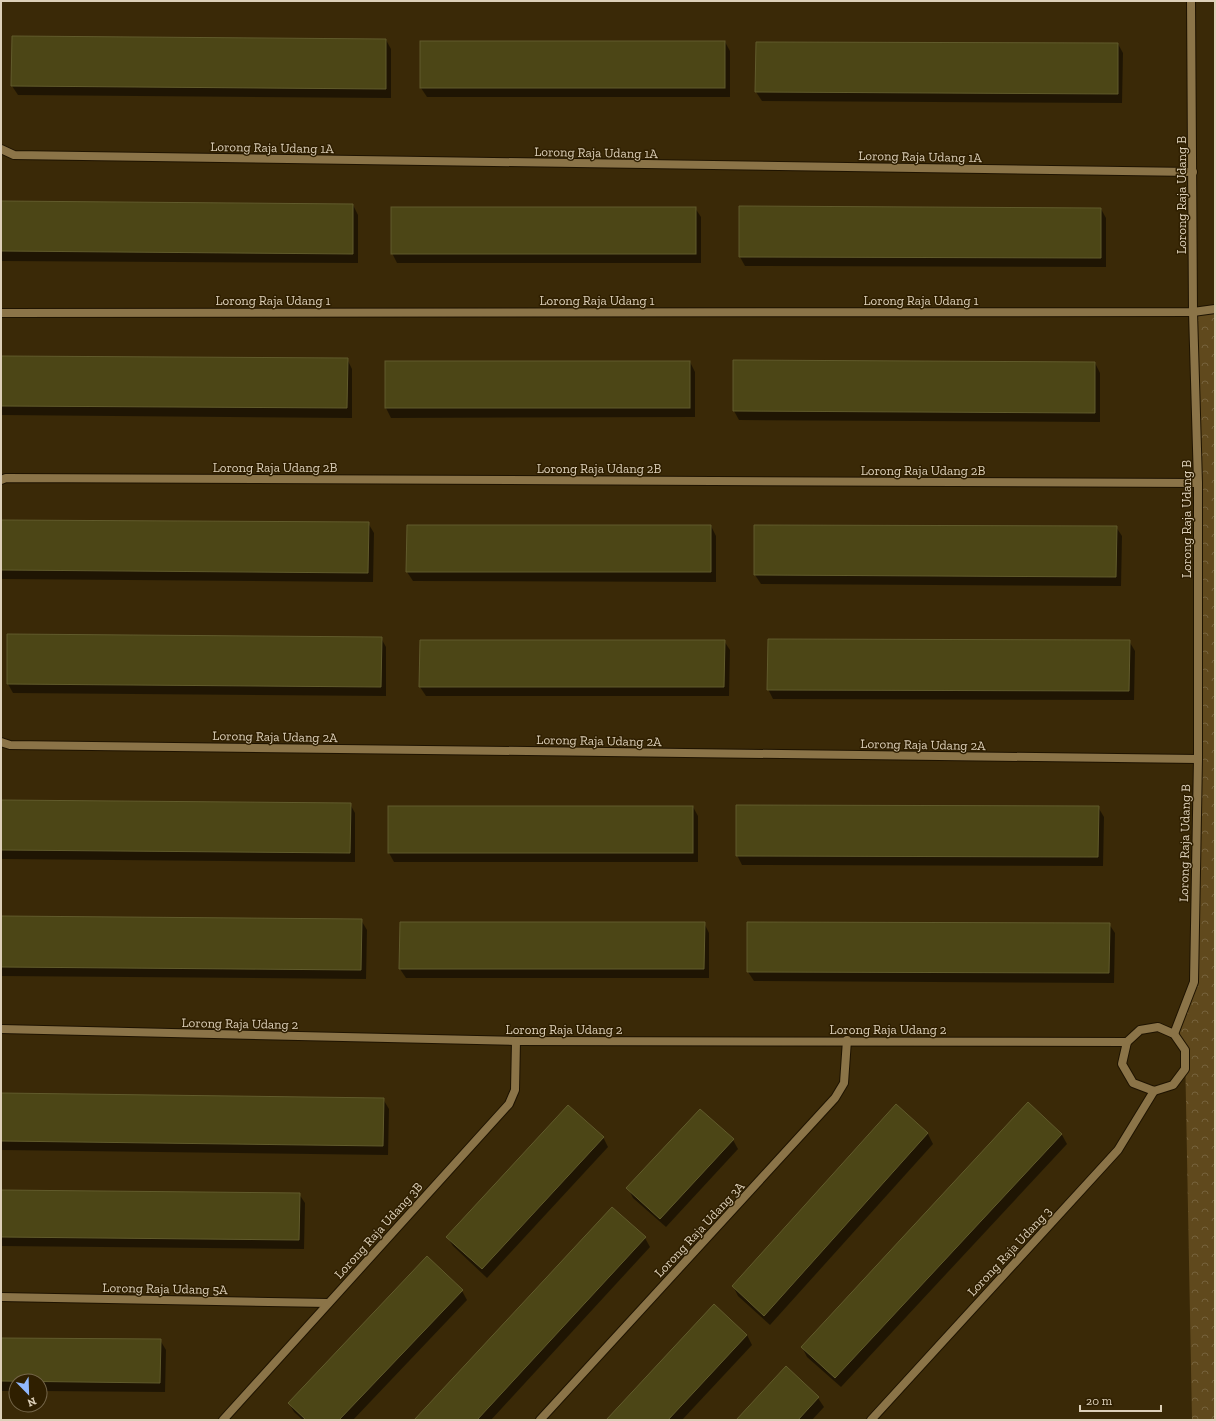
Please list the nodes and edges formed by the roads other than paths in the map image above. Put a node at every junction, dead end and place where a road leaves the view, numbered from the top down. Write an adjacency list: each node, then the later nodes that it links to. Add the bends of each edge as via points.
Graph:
1 (1191, 1): 3 (street, Lorong Raja Udang B)
2 (1, 149): 3 (street, Lorong Raja Udang 1A, via 14,155)
3 (1193, 172): 5 (street, Lorong Raja Udang B)
4 (1215, 309): 5 (street, Lorong Raja Udang 1)
5 (1193, 312): 6 (street, Lorong Raja Udang 1); 8 (street, Lorong Raja Udang B)
6 (1, 313)
7 (1, 480): 8 (street, Lorong Raja Udang 2B, via 30,478)
8 (1198, 483): 10 (street, Lorong Raja Udang B)
9 (1, 742): 10 (street, Lorong Raja Udang 2A, via 10,745)
10 (1198, 759): 12 (street, Lorong Raja Udang B, via 1194,982)
11 (1, 1029): 14 (street, Lorong Raja Udang 2)
12 (1174, 1034): 15 (street, via 1158,1027 1140,1030); 16 (street, via 1185,1050 1185,1069 1173,1085)
13 (847, 1040): 14 (street, Lorong Raja Udang 2); 15 (street, Lorong Raja Udang 2); 20 (street, Lorong Raja Udang 3A, via 844,1083 835,1098)
14 (516, 1041): 18 (street, Lorong Raja Udang 3B, via 515,1090 509,1104)
15 (1127, 1042): 16 (street, via 1122,1064 1133,1083)
16 (1154, 1091): 21 (street, Lorong Raja Udang 3, via 1118,1150)
17 (1, 1297): 18 (street, Lorong Raja Udang 5A)
18 (328, 1303): 19 (street, Lorong Raja Udang 3B)
19 (223, 1420)
20 (540, 1420)
21 (871, 1420)

